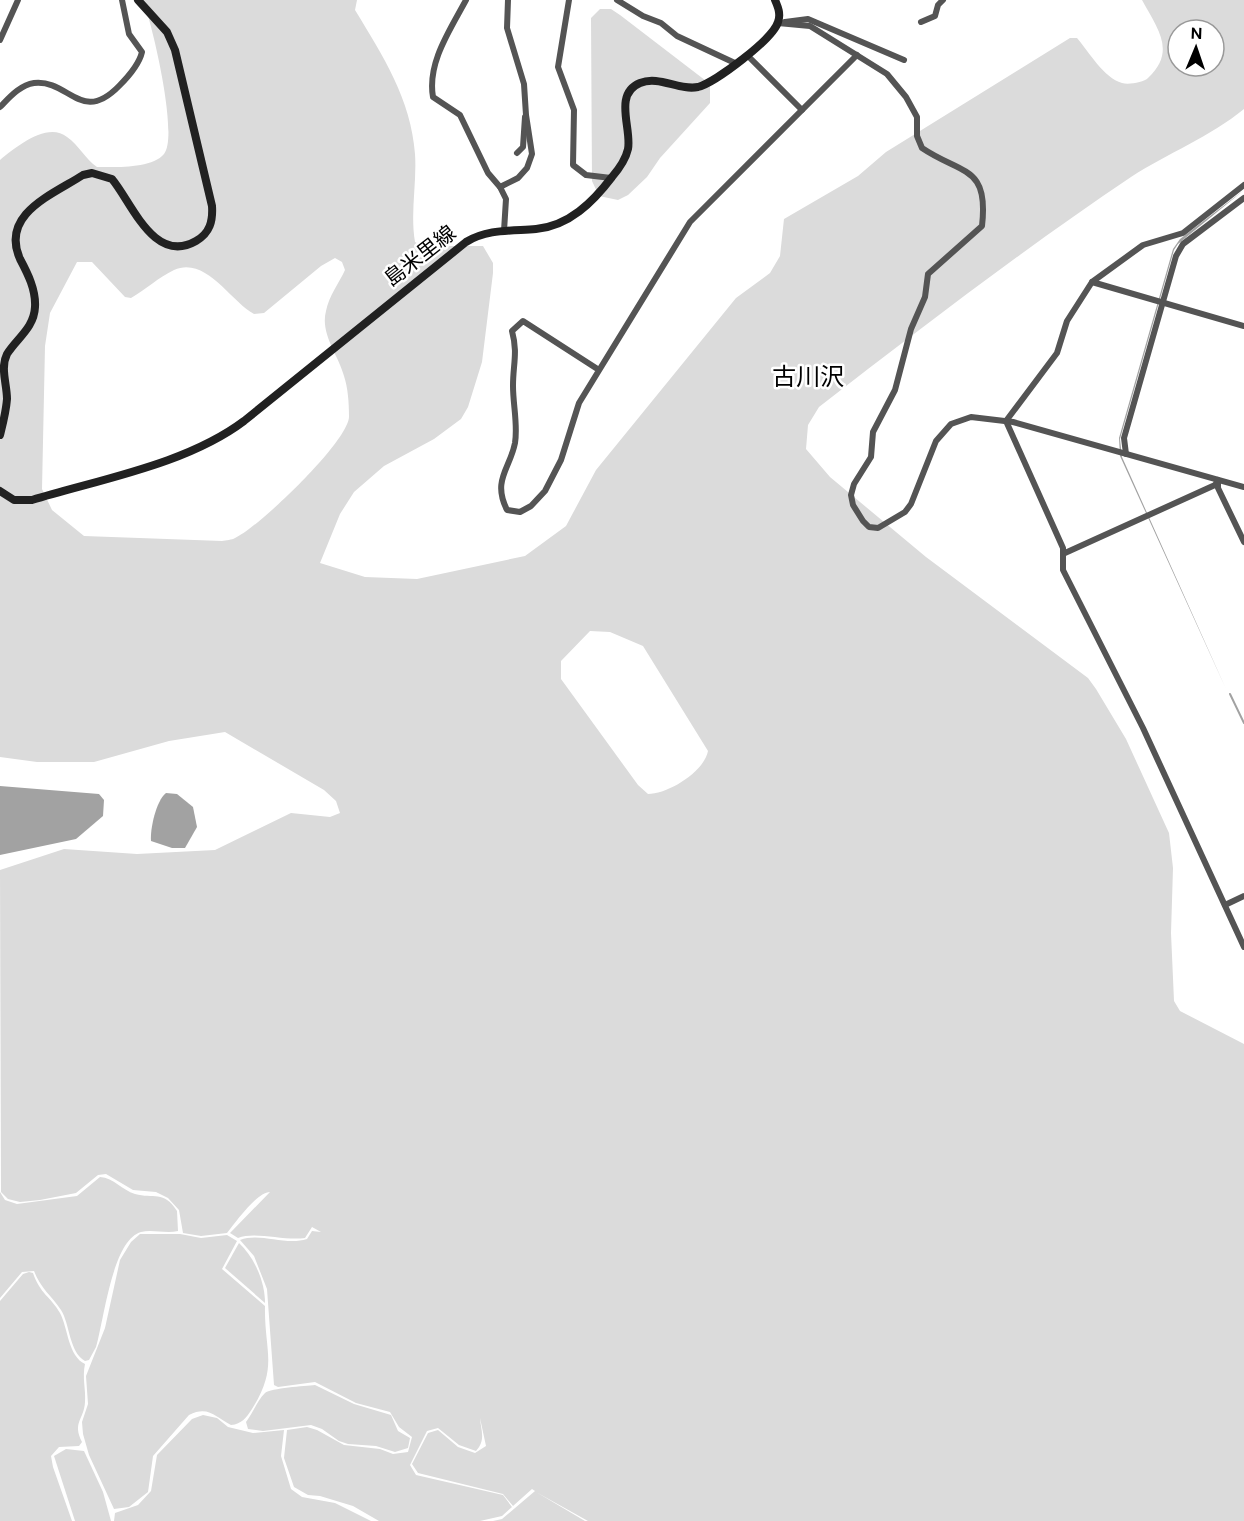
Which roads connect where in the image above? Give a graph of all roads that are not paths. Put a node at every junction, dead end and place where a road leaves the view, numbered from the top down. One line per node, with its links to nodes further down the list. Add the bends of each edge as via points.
1 (18, 0): 12 (street)
2 (122, 0): 17 (street, via 129,34 142,52 129,76 112,93 99,101 78,101 48,84 32,83 14,92)
3 (138, 0): 31 (street, via 167,32 175,50 212,206 211,227 190,245 160,241 138,220 112,179 92,173 83,175 18,220 14,243 33,289 35,311 4,363 6,411)
4 (466, 0): 23 (street, via 436,61 430,80 433,98 460,115 488,173)
5 (508, 0): 19 (street, via 507,28 524,84)
6 (569, 0): 21 (street, via 558,67 574,110 573,165 586,175)
7 (617, 0): 16 (street, via 677,36)
8 (775, 0): 11 (street)
9 (943, 0): 10 (street, via 935,16)
10 (921, 22)
11 (778, 23): 13 (street, via 810,26); 14 (street, 島米里線); 15 (street, via 808,19)
12 (0, 40)
13 (857, 54): 18 (street); 30 (street, via 887,74 906,97 917,117 917,136 922,148 974,176 984,201 982,226 928,274 925,297 911,329 895,390 873,432 870,457 854,484 852,506 869,527 878,528 893,521 911,504 930,450 951,424 971,417)
14 (747, 55): 16 (street, 島米里線); 18 (street)
15 (904, 60)
16 (737, 64): 21 (street, 島米里線, via 697,87 655,81 640,83 629,92 625,105 627,152)
17 (0, 107)
18 (802, 110): 29 (street, via 690,222 579,403 561,460 545,491 520,512 507,510 503,503 503,471 515,444 516,430 513,386 517,351 512,331 523,321)
19 (526, 112): 20 (street, via 523,147); 23 (street, via 532,154 518,178)
20 (517, 153)
21 (611, 178): 25 (street, 島米里線, via 585,208 561,224)
22 (1244, 185): 26 (street, via 1183,233 1143,245)
23 (500, 187): 25 (street, via 506,199)
24 (1244, 198): 27 (street, via 1184,244 1176,256)
25 (504, 231): 35 (street, 島米里線, via 477,235 465,242 244,421 215,440 154,464 32,500 14,500)
26 (1092, 282): 27 (street); 30 (street, via 1067,321 1057,352)
27 (1162, 303): 28 (street); 32 (street, via 1125,438)
28 (1244, 326)
29 (599, 370)
30 (1006, 421): 32 (street); 37 (street)
31 (0, 435)
32 (1126, 454): 33 (street)
33 (1218, 480): 34 (street); 36 (street, via 1218,488); 37 (street, via 1215,485)
34 (1244, 487)
35 (0, 491)
36 (1244, 542)
37 (1065, 553): 39 (street, via 1063,570 1143,728)
38 (1244, 896): 39 (street)
39 (1225, 905): 40 (street)
40 (1244, 947)

